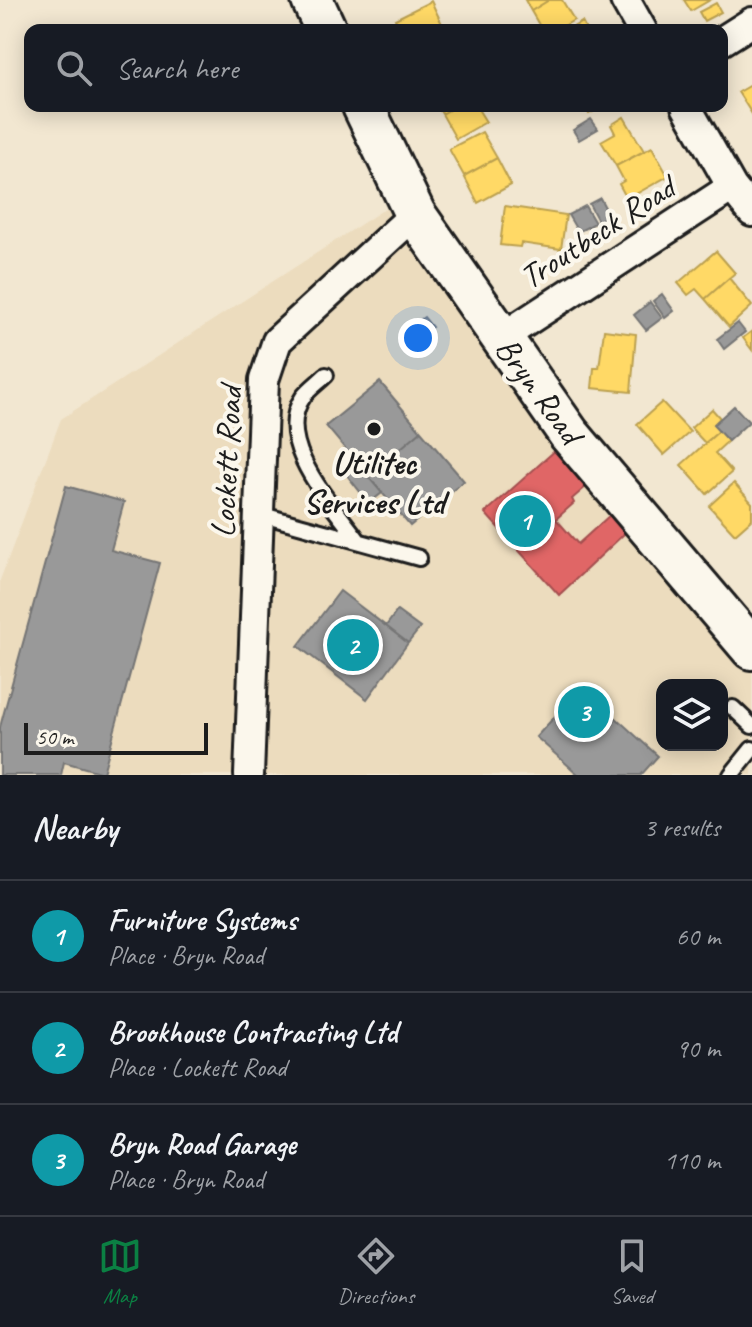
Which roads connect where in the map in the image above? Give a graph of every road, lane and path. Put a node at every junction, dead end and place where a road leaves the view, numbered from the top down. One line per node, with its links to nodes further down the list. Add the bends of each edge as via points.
1 (312, 0): 4 (main road)
2 (625, 0): 5 (street)
3 (752, 22): 6 (street)
4 (323, 24)
5 (639, 24)
6 (728, 37)
7 (366, 112): 11 (main road, Bryn Road)
8 (689, 112): 9 (street)
9 (732, 187): 10 (street); 12 (street, Troutbeck Road)
10 (752, 212)
11 (415, 214): 12 (main road, Bryn Road); 14 (street, Lockett Road, via 277,341 264,380)
12 (501, 338): 17 (main road, Bryn Road, via 569,434)
13 (326, 375): 15 (lane, via 303,397 295,434 306,467)
14 (259, 514): 15 (lane); 21 (street, Lockett Road)
15 (358, 540): 16 (lane)
16 (419, 558)
17 (752, 649)
18 (733, 708): 19 (lane)
19 (752, 726)
20 (752, 749): 22 (lane)
21 (249, 775)
22 (731, 775)

